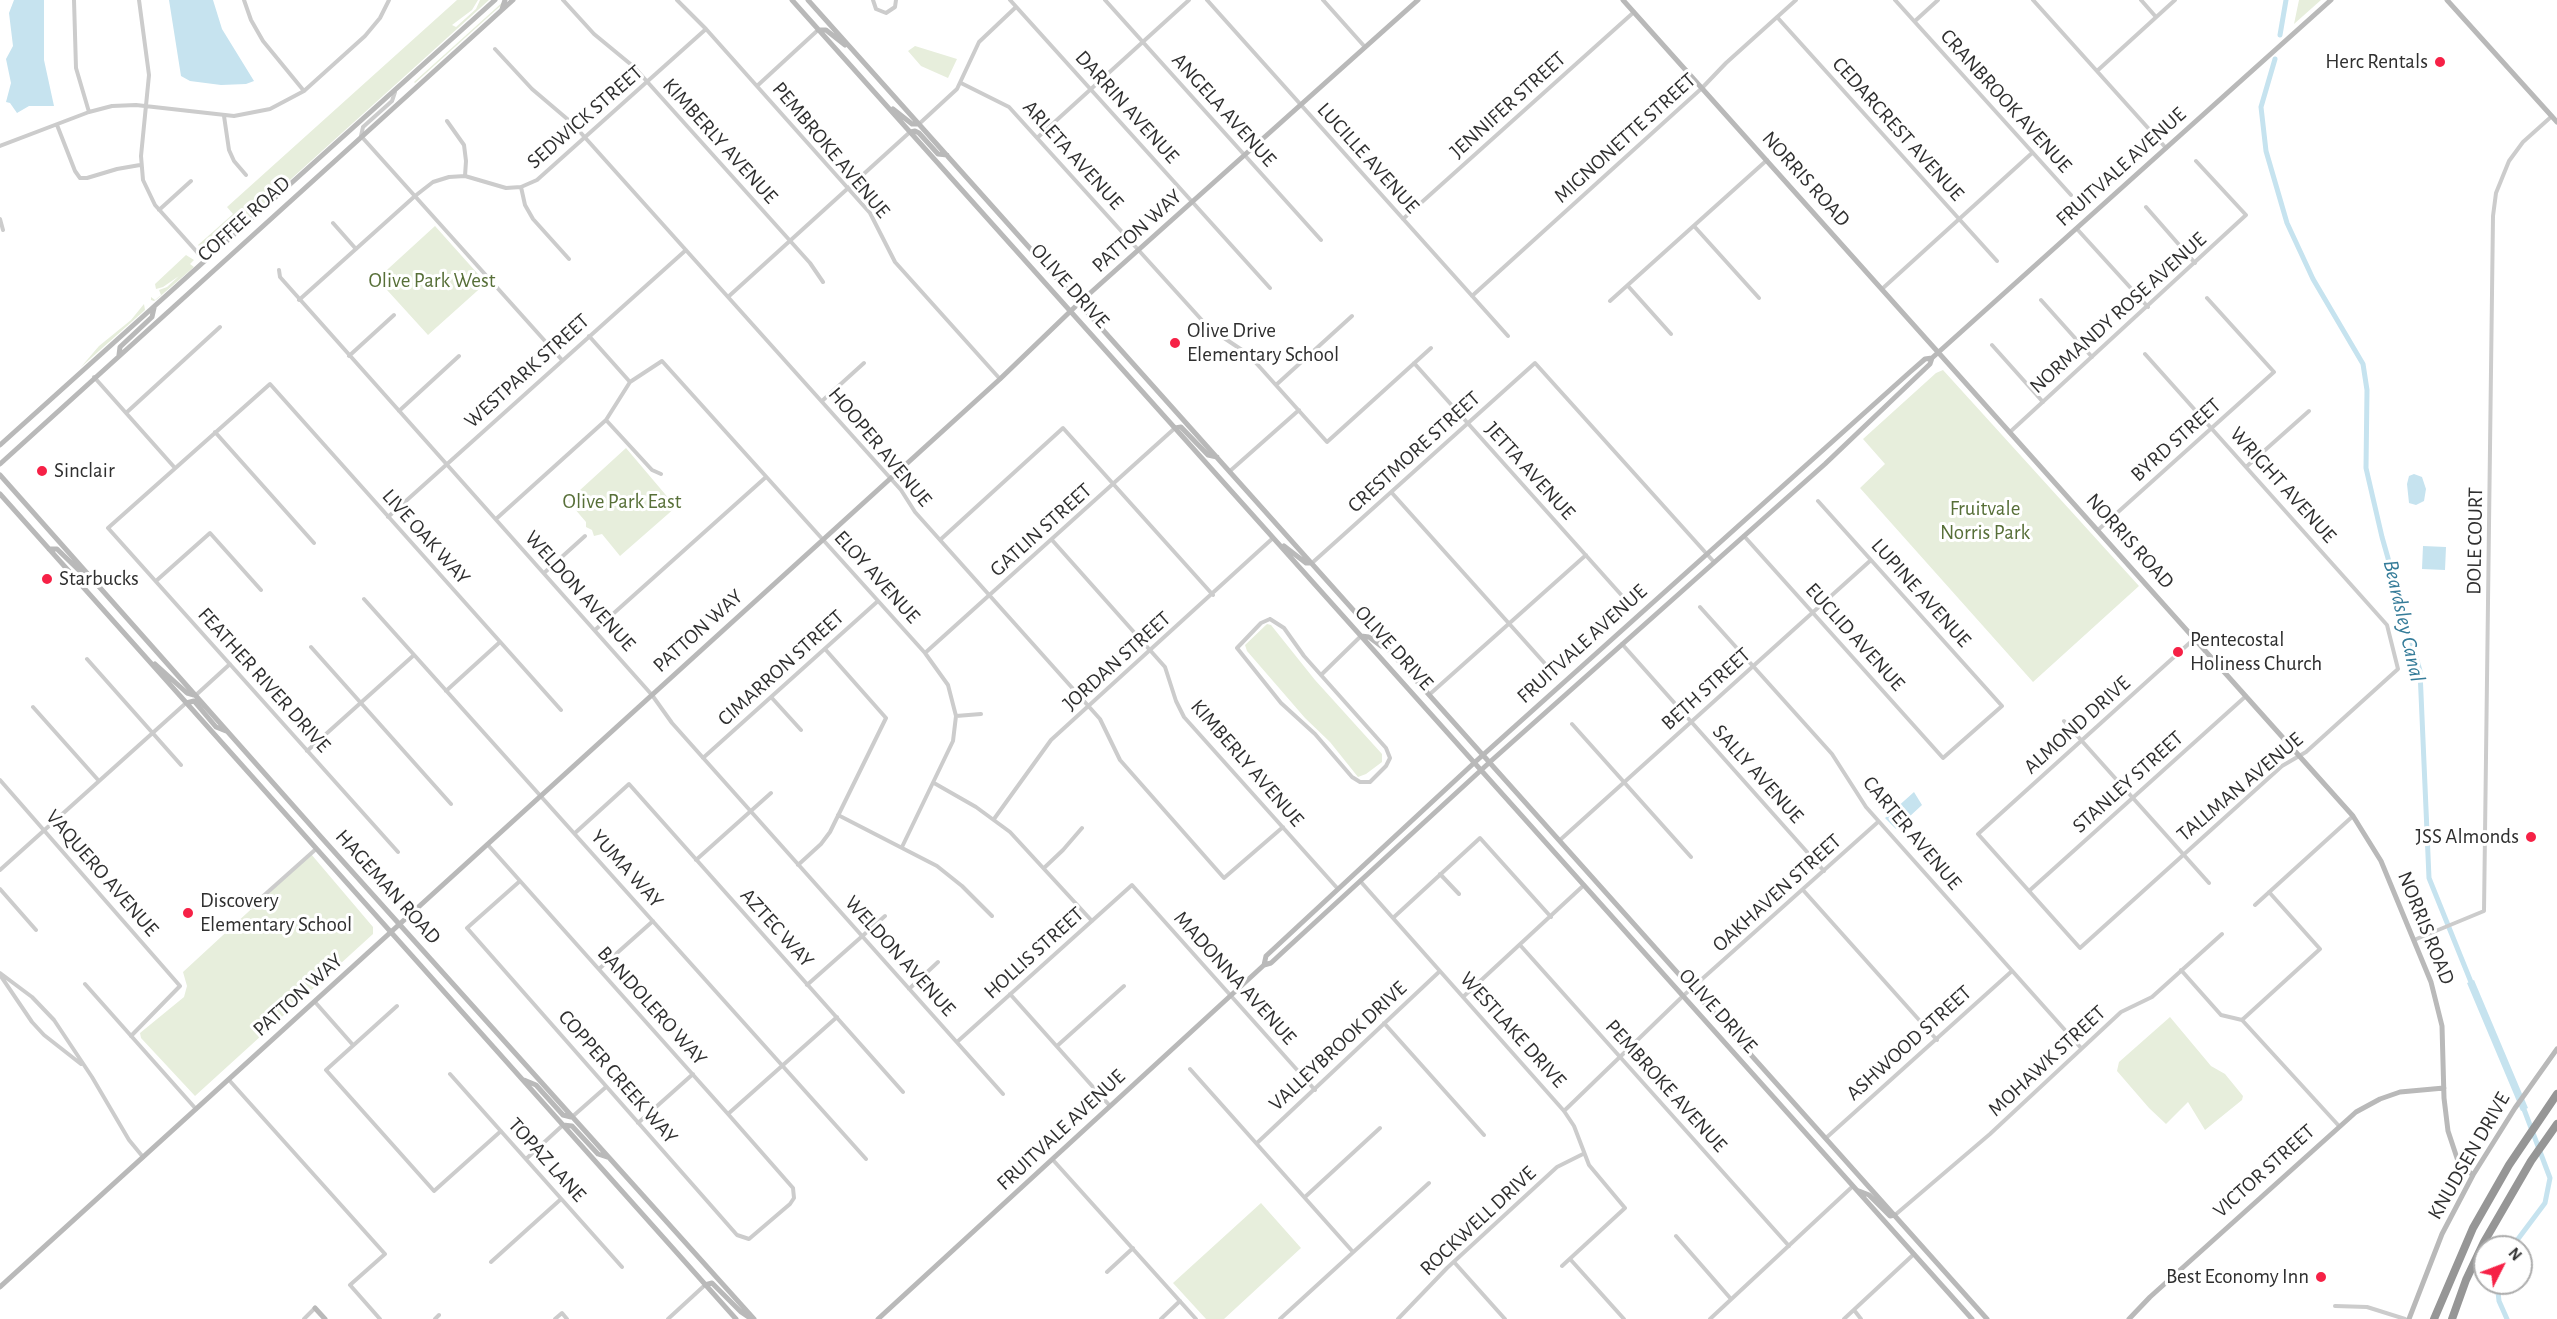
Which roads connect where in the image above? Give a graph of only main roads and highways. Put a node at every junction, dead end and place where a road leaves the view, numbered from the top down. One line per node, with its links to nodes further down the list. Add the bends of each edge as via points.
1 (495, 0): 19 (main road, COFFEE ROAD)
2 (505, 0): 10 (main road)
3 (513, 0): 10 (main road, COFFEE ROAD)
4 (792, 0): 11 (main road, OLIVE DRIVE)
5 (808, 0): 12 (main road, OLIVE DRIVE)
6 (1418, 0): 18 (main road, PATTON WAY)
7 (1623, 0): 21 (main road, NORRIS ROAD)
8 (2331, 0): 21 (main road, FRUITVALE AVENUE)
9 (2447, 0): 14 (main road)
10 (502, 9): 22 (main road, COFFEE ROAD)
11 (818, 30): 12 (main road, via 826,30); 13 (main road, OLIVE DRIVE)
12 (858, 55): 15 (main road, OLIVE DRIVE)
13 (880, 99): 15 (main road, via 912,124); 16 (main road, OLIVE DRIVE)
14 (2557, 122)
15 (919, 124): 17 (main road, OLIVE DRIVE)
16 (910, 132): 17 (main road, via 915,130 938,154); 20 (main road, OLIVE DRIVE)
17 (947, 155): 18 (main road, OLIVE DRIVE)
18 (1079, 303): 20 (main road, PATTON WAY); 28 (main road, OLIVE DRIVE)
19 (154, 308): 22 (main road, via 149,320 120,347); 26 (main road, COFFEE ROAD)
20 (1071, 311): 24 (main road, OLIVE DRIVE); 48 (main road, PATTON WAY)
21 (1939, 353): 23 (main road, FRUITVALE AVENUE); 53 (main road, NORRIS ROAD, via 2353,816 2380,861 2430,979 2444,1042)
22 (119, 355): 29 (main road, COFFEE ROAD)
23 (1932, 358): 25 (main road, FRUITVALE AVENUE, via 1925,359); 27 (main road, FRUITVALE AVENUE)
24 (1175, 428): 28 (main road, via 1181,427 1208,455); 32 (main road, OLIVE DRIVE)
25 (1837, 437): 27 (main road); 42 (main road, FRUITVALE AVENUE)
26 (0, 445)
27 (1844, 445): 43 (main road, FRUITVALE AVENUE)
28 (1217, 457): 34 (main road, OLIVE DRIVE)
29 (0, 464)
30 (0, 475): 35 (main road, HAGEMAN ROAD)
31 (0, 494): 33 (main road, HAGEMAN ROAD)
32 (1273, 538): 34 (main road, via 1306,563); 36 (main road, OLIVE DRIVE)
33 (49, 549): 35 (main road, via 57,549); 37 (main road, HAGEMAN ROAD)
34 (1312, 563): 38 (main road, OLIVE DRIVE)
35 (94, 583): 39 (main road, HAGEMAN ROAD)
36 (1361, 636): 38 (main road, via 1369,637); 44 (main road, OLIVE DRIVE)
37 (147, 657): 39 (main road, via 187,693); 40 (main road, HAGEMAN ROAD)
38 (1396, 659): 42 (main road, OLIVE DRIVE)
39 (196, 695): 41 (main road, HAGEMAN ROAD)
40 (186, 703): 41 (main road, via 194,701 216,727); 49 (main road, HAGEMAN ROAD)
41 (228, 732): 48 (main road, HAGEMAN ROAD)
42 (1484, 754): 43 (main road, OLIVE DRIVE); 44 (main road, FRUITVALE AVENUE)
43 (1491, 762): 45 (main road, FRUITVALE AVENUE); 61 (main road, OLIVE DRIVE)
44 (1474, 763): 45 (main road, OLIVE DRIVE); 46 (main road, FRUITVALE AVENUE)
45 (1481, 771): 47 (main road, FRUITVALE AVENUE); 60 (main road, OLIVE DRIVE)
46 (1338, 889): 47 (main road); 50 (main road, FRUITVALE AVENUE, via 1266,956)
47 (1324, 915): 50 (main road, FRUITVALE AVENUE)
48 (400, 924): 49 (main road, PATTON WAY); 55 (main road, HAGEMAN ROAD)
49 (391, 933): 52 (main road, HAGEMAN ROAD); 63 (main road, PATTON WAY)
50 (1264, 965): 68 (main road, FRUITVALE AVENUE)
51 (2557, 1049): 59 (main road, KNUDSEN DRIVE)
52 (522, 1079): 55 (main road, via 536,1085 563,1115); 57 (main road, HAGEMAN ROAD)
53 (2444, 1088): 59 (main road, NORRIS ROAD, via 2452,1147 2459,1164); 71 (main road, VICTOR STREET, via 2391,1095 2339,1126)
54 (2557, 1094): 73 (highway, via 2473,1228)
55 (572, 1117): 58 (main road, HAGEMAN ROAD)
56 (2557, 1124): 74 (highway, via 2484,1242)
57 (563, 1125): 58 (main road, via 572,1126 598,1154); 62 (main road, HAGEMAN ROAD)
58 (609, 1158): 67 (main road, HAGEMAN ROAD)
59 (2473, 1175): 72 (main road, KNUDSEN DRIVE, via 2442,1234)
60 (1855, 1189): 61 (main road, via 1869,1195 1890,1216); 69 (main road, OLIVE DRIVE)
61 (1895, 1215): 70 (main road, OLIVE DRIVE)
62 (705, 1285): 66 (main road, HAGEMAN ROAD); 67 (main road, via 712,1283)
63 (0, 1287)
64 (315, 1308): 65 (main road)
65 (325, 1319)
66 (736, 1319)
67 (753, 1319)
68 (878, 1319)
69 (1972, 1319)
70 (1987, 1319)
71 (2129, 1319)
72 (2407, 1319)
73 (2434, 1319)
74 (2452, 1319)

